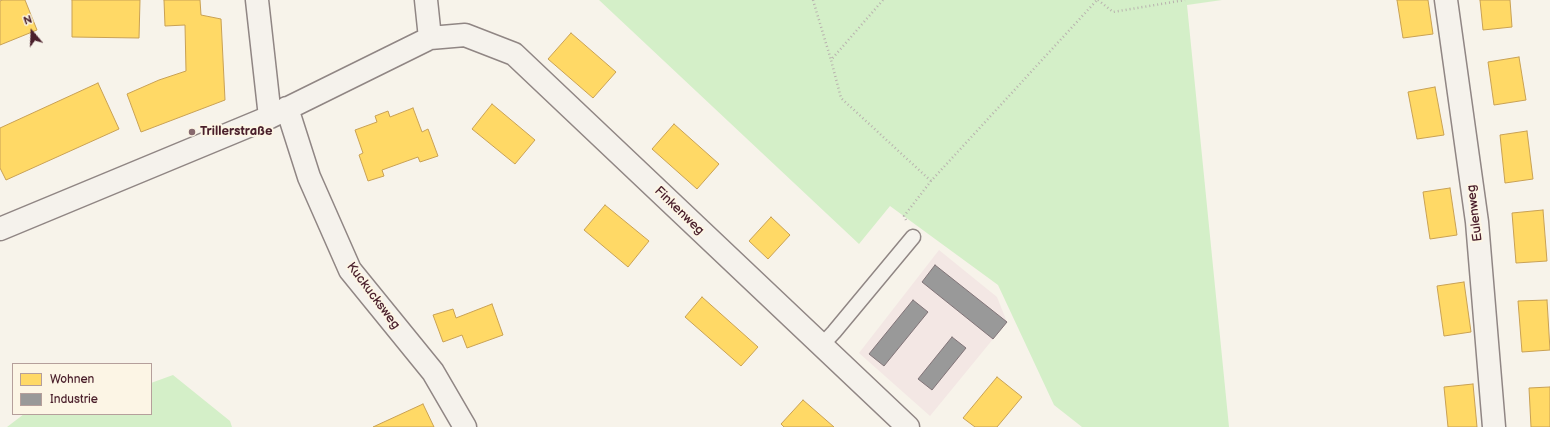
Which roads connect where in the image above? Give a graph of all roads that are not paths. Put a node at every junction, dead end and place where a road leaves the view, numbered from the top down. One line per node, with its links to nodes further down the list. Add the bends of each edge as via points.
1 (257, 0): 5 (street, Kuckucksweg)
2 (426, 0): 4 (street)
3 (1446, 0): 11 (street, Eulenweg, via 1477,222)
4 (430, 38): 5 (street); 8 (street, Finkenweg, via 465,35 514,54)
5 (278, 112): 6 (street); 9 (street, Kuckucksweg, via 350,270 433,372)
6 (0, 229)
7 (912, 237): 8 (lane)
8 (821, 346): 10 (street, Finkenweg)
9 (465, 427)
10 (908, 427)
11 (1494, 427)

